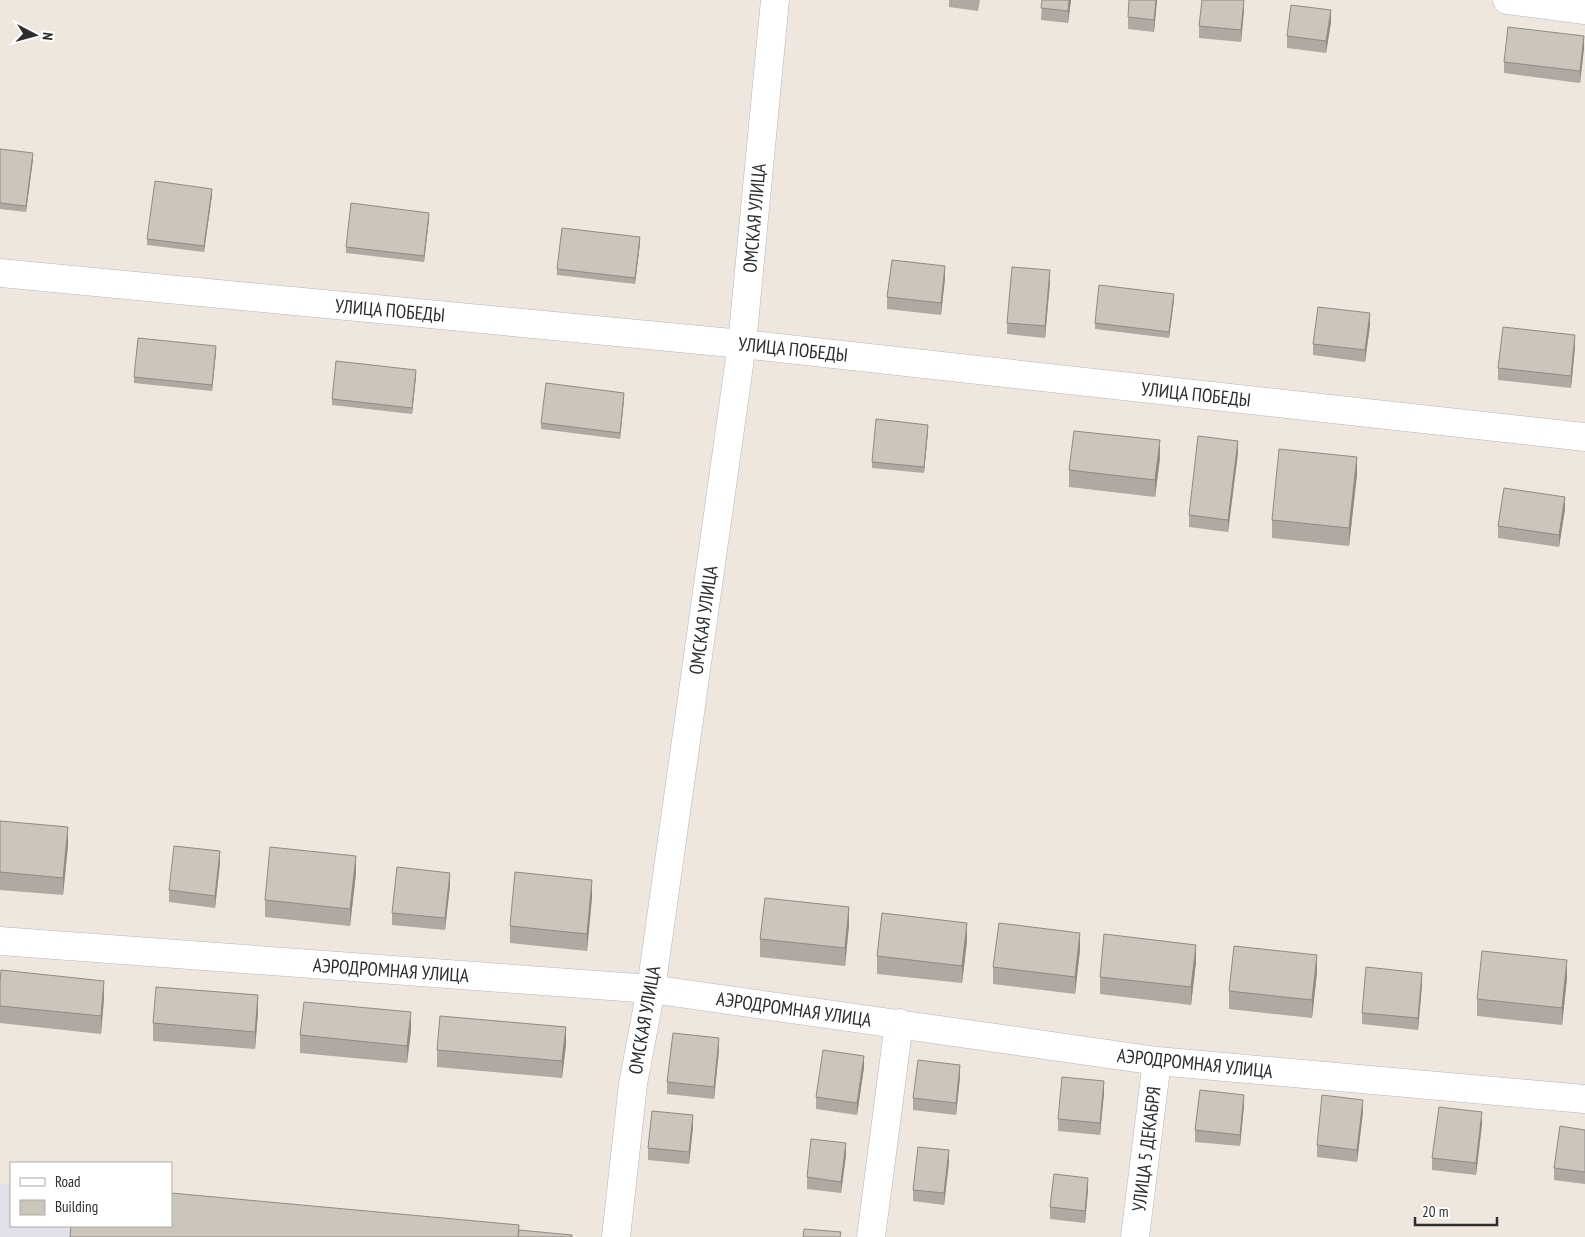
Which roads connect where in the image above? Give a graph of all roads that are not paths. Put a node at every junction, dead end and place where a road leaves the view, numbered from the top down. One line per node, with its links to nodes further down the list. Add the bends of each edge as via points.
1 (775, 0): 5 (street, ОМСКАЯ УЛИЦА)
2 (1507, 0): 3 (street)
3 (1585, 10)
4 (0, 273): 5 (street, УЛИЦА ПОБЕДЫ)
5 (742, 344): 6 (street, УЛИЦА ПОБЕДЫ); 8 (street, ОМСКАЯ УЛИЦА)
6 (1585, 438)
7 (0, 941): 8 (street, АЭРОДРОМНАЯ УЛИЦА)
8 (651, 989): 9 (street, АЭРОДРОМНАЯ УЛИЦА); 12 (street, ОМСКАЯ УЛИЦА, via 633,1084)
9 (899, 1023): 10 (street, АЭРОДРОМНАЯ УЛИЦА); 13 (street)
10 (1157, 1061): 11 (street, АЭРОДРОМНАЯ УЛИЦА); 14 (street, УЛИЦА 5 ДЕКАБРЯ)
11 (1585, 1099)
12 (616, 1237)
13 (871, 1237)
14 (1135, 1237)

